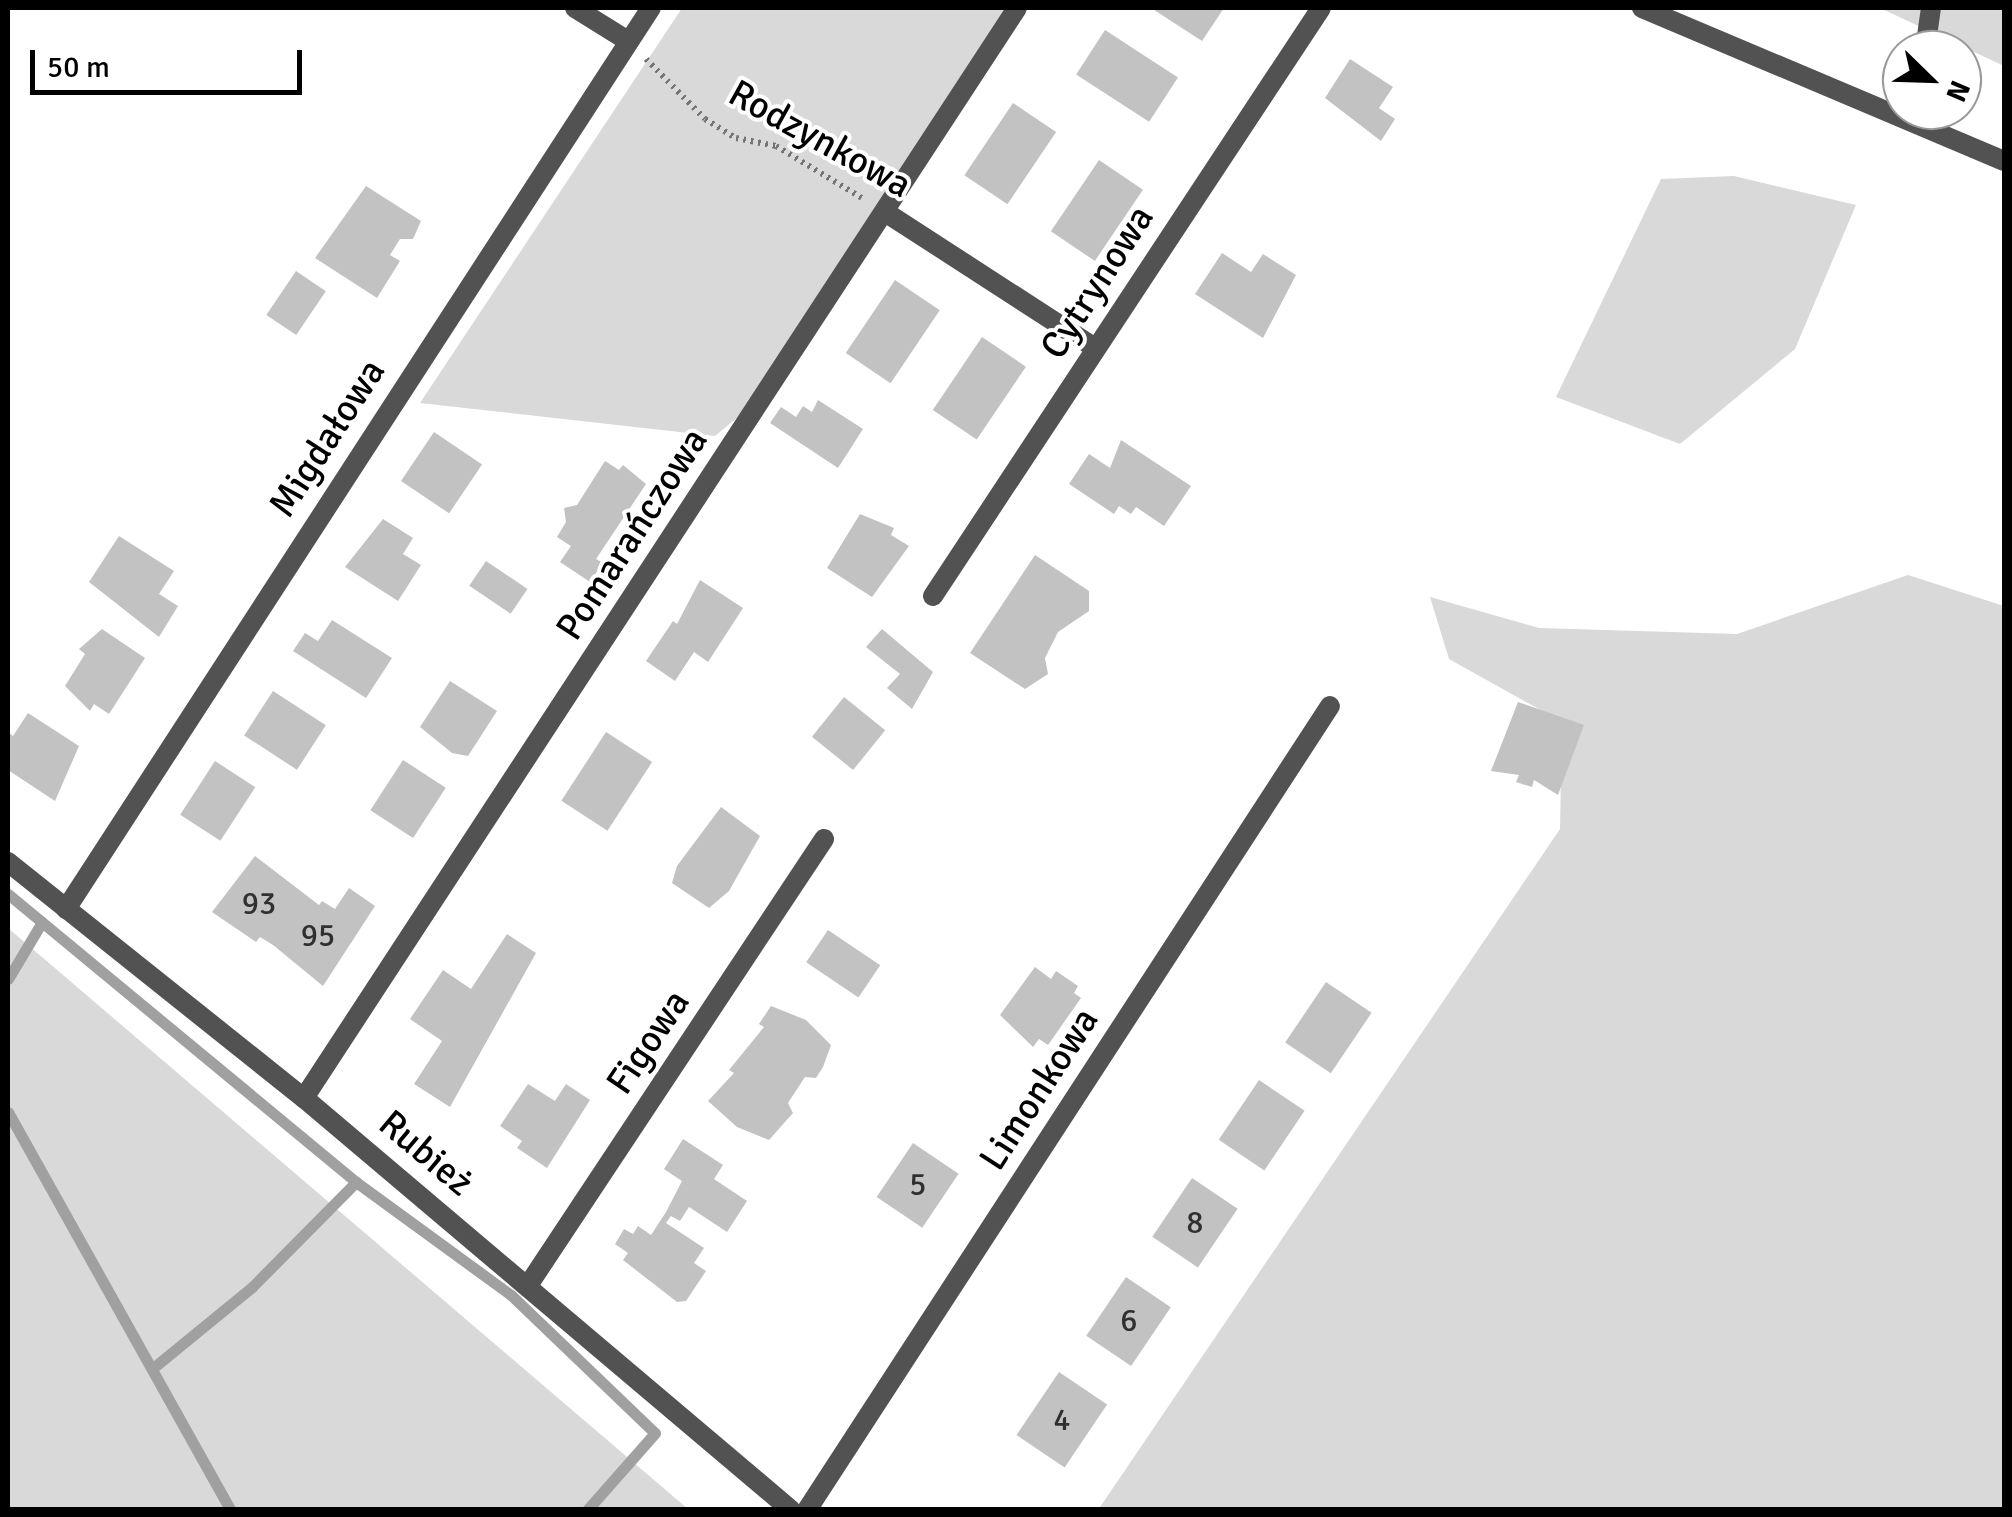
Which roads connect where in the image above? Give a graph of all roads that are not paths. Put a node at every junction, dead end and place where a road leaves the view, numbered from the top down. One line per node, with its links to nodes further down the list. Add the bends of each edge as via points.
1 (575, 8): 6 (street)
2 (651, 8): 6 (street, Migdałowa)
3 (1017, 8): 10 (street, Pomarańczowa)
4 (1321, 8): 11 (street, Cytrynowa)
5 (1642, 8): 7 (street)
6 (628, 42): 16 (street, Migdałowa)
7 (1882, 103)
8 (1942, 130): 9 (street)
9 (2004, 161)
10 (884, 212): 11 (street, Rodzynkowa); 17 (street, Pomarańczowa)
11 (1095, 348): 12 (street, Cytrynowa)
12 (933, 596)
13 (1330, 706): 20 (street, Limonkowa)
14 (824, 839): 18 (street, Figowa)
15 (8, 862): 16 (street, Rubież)
16 (66, 910): 17 (street, Rubież)
17 (304, 1098): 18 (street, Rubież)
18 (529, 1284): 19 (street, Rubież)
19 (791, 1510)
20 (807, 1510)

